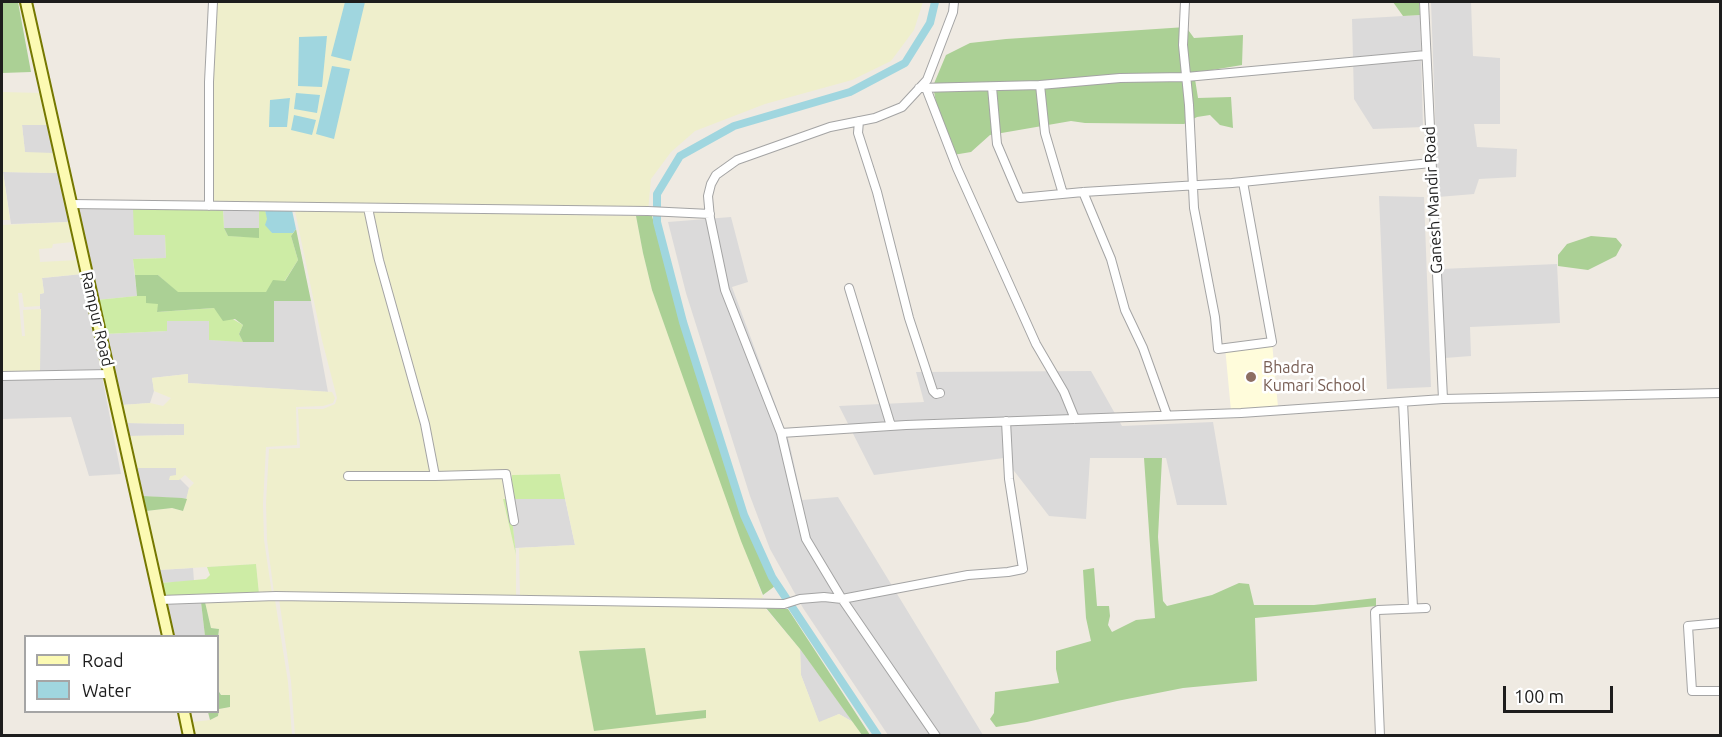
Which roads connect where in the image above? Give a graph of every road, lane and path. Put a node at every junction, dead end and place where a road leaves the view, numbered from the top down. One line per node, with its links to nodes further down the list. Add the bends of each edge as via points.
1 (26, 2): 17 (main road, Rampur Road)
2 (213, 2): 18 (street)
3 (954, 2): 10 (street)
4 (1185, 2): 7 (street)
5 (1424, 2): 6 (street, Ganesh Mandir Road)
6 (1426, 55): 7 (street); 12 (street, Ganesh Mandir Road)
7 (1186, 77): 8 (street); 14 (street)
8 (1040, 85): 9 (street); 16 (street, via 1045,132)
9 (992, 87): 10 (street); 16 (street, via 997,144 1020,198)
10 (922, 88): 11 (street, via 902,106); 30 (street, via 1036,344)
11 (859, 121): 20 (street, via 830,127 737,160 716,175 711,184); 24 (street, via 858,133 909,318 933,391)
12 (1431, 163): 13 (street); 26 (street, Ganesh Mandir Road)
13 (1243, 182): 14 (street); 14 (street, via 1272,342 1218,349)
14 (1193, 187): 15 (street)
15 (1083, 192): 16 (street); 29 (street)
16 (1063, 194)
17 (70, 204): 18 (street); 22 (main road, Rampur Road)
18 (209, 206): 19 (street)
19 (368, 208): 20 (street); 35 (street)
20 (710, 214): 33 (street, via 725,290)
21 (849, 288): 32 (street)
22 (110, 374): 23 (street); 38 (main road, Rampur Road)
23 (2, 376)
24 (940, 393)
25 (1720, 393): 26 (street); 27 (street)
26 (1443, 399): 28 (street)
27 (1720, 401)
28 (1403, 402): 29 (street); 39 (street)
29 (1167, 415): 30 (street)
30 (1075, 419): 31 (street)
31 (1006, 421): 32 (street); 37 (street, via 1009,479 1023,569 968,575)
32 (891, 426): 33 (street)
33 (781, 433): 37 (street, via 806,539)
34 (348, 476): 35 (street)
35 (435, 476): 36 (street, via 506,474)
36 (514, 522)
37 (842, 599): 38 (street, via 800,599 784,604 276,596); 46 (street)
38 (160, 600): 42 (main road, Rampur Road)
39 (1413, 608): 40 (street); 47 (street, via 1375,612)
40 (1426, 608)
41 (1720, 623): 43 (street, via 1688,626 1692,692)
42 (168, 635)
43 (1720, 691)
44 (184, 713): 45 (main road)
45 (189, 735)
46 (936, 735)
47 (1380, 735)

